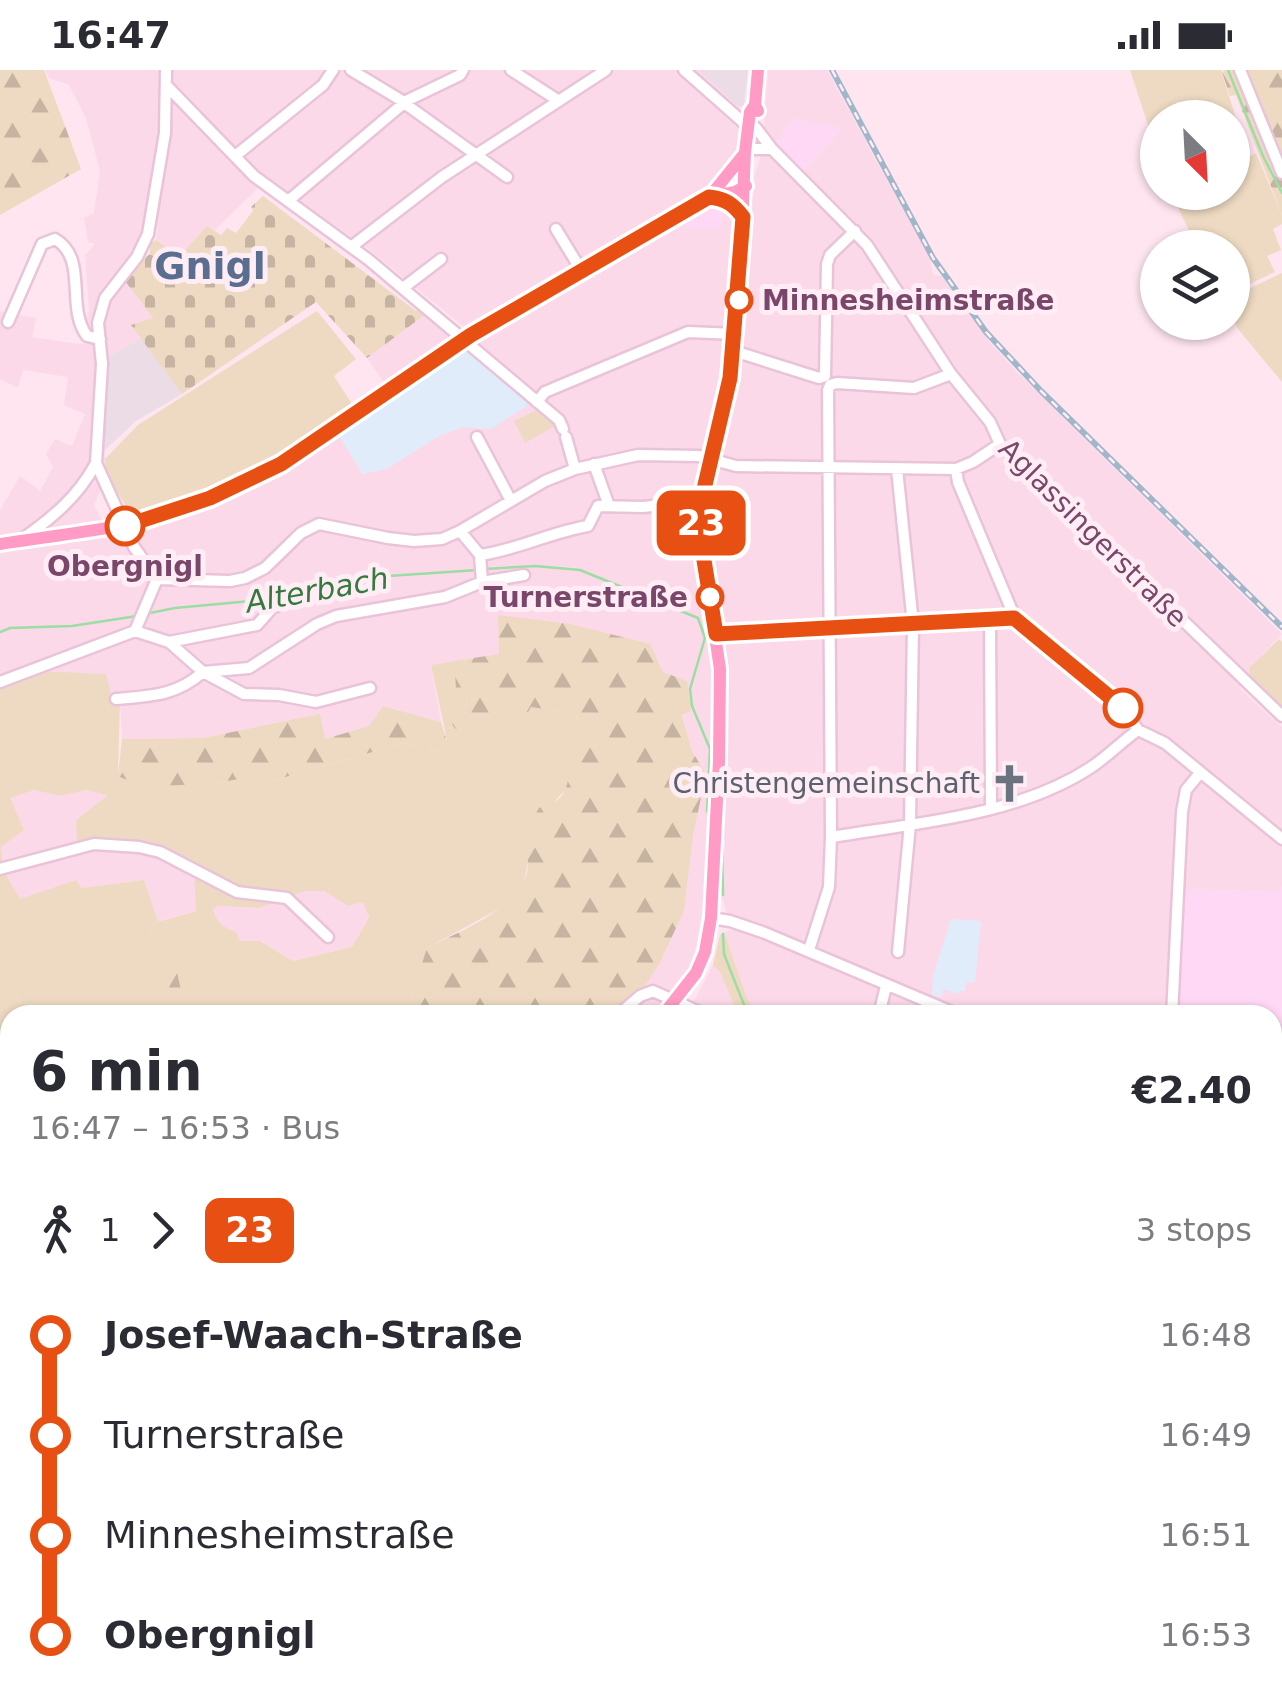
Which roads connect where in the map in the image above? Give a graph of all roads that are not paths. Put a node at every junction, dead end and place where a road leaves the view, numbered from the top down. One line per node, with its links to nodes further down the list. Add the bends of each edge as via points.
1 (166, 70): 10 (street)
2 (333, 70): 16 (street)
3 (351, 70): 4 (street, via 404,102)
4 (464, 70)
5 (511, 70): 11 (street)
6 (606, 70): 11 (street)
7 (684, 70): 12 (street, Aglassingerstraße)
8 (758, 70): 12 (main road)
9 (1240, 70): 17 (street)
10 (166, 85): 16 (street); 32 (street, via 166,133 148,234 103,303)
11 (559, 100): 15 (street)
12 (753, 125): 13 (street, Aglassingerstraße); 14 (main road)
13 (772, 149): 14 (street); 25 (street, Aglassingerstraße)
14 (749, 151): 19 (main road); 20 (main road)
15 (477, 153): 18 (street); 22 (street, via 404,103); 26 (street)
16 (234, 156): 22 (street)
17 (1282, 173)
18 (507, 177)
19 (728, 178): 20 (main road); 21 (main road)
20 (746, 186): 21 (main road); 23 (main road)
21 (709, 197): 23 (main road, via 732,203); 28 (main road)
22 (288, 201): 26 (street)
23 (743, 217): 31 (main road)
24 (556, 229): 28 (street)
25 (855, 231): 34 (street, via 827,264 825,376); 35 (street, Aglassingerstraße)
26 (351, 246): 29 (street)
27 (441, 259): 29 (street)
28 (581, 270): 33 (main road)
29 (403, 288): 33 (street)
30 (8, 322): 32 (street, via 42,244 55,239 74,264 81,328)
31 (736, 334): 34 (main road); 36 (street, via 688,332 545,392)
32 (100, 339): 40 (street)
33 (464, 340): 36 (street); 49 (main road, via 266,472)
34 (734, 351): 39 (main road)
35 (951, 374): 38 (street, Aglassingerstraße); 42 (street, via 914,388 830,384)
36 (537, 402): 44 (street, via 559,420)
37 (477, 436): 46 (street)
38 (1000, 444): 43 (street); 68 (street, Aglassingerstraße)
39 (709, 458): 41 (street, via 638,454); 42 (street, via 736,466); 47 (main road)
40 (96, 463): 49 (street); 51 (street, via 60,511)
41 (594, 464): 44 (street); 48 (street)
42 (829, 467): 45 (street); 60 (street)
43 (956, 468): 45 (street); 57 (street)
44 (575, 469): 46 (street)
45 (898, 469): 59 (street)
46 (510, 499): 50 (street)
47 (701, 502): 48 (street); 62 (main road)
48 (609, 506): 53 (street, via 598,506 588,526 502,552)
49 (125, 526): 51 (main road); 55 (street)
50 (460, 532): 53 (street); 55 (street, via 414,541 319,524 245,578)
51 (18, 541): 52 (main road)
52 (1, 548)
53 (481, 569): 54 (street); 64 (street, via 445,596 336,616 249,668)
54 (524, 575)
55 (157, 579): 61 (street)
56 (284, 603): 63 (street, via 257,625)
57 (1014, 618): 58 (street); 69 (street, via 1123,708)
58 (990, 619): 59 (street); 71 (street)
59 (913, 624): 60 (street); 72 (street)
60 (830, 629): 62 (street); 73 (street)
61 (135, 631): 63 (street); 65 (street)
62 (716, 634): 76 (main road)
63 (169, 642): 64 (street)
64 (203, 672): 66 (street, via 244,694 306,702); 67 (street, via 165,695)
65 (0, 682)
66 (370, 688)
67 (116, 699)
68 (1282, 716)
69 (1138, 730): 70 (street, via 1165,742); 71 (street, via 1088,769)
70 (1200, 773): 74 (street); 87 (street, via 1186,790 1182,812)
71 (991, 807): 72 (street)
72 (910, 824): 73 (street); 79 (street)
73 (831, 836): 78 (street, via 829,887)
74 (1282, 839)
75 (0, 869): 77 (street, via 94,844 139,847 237,892 287,898)
76 (710, 918): 78 (street); 81 (main road, via 700,962)
77 (328, 937)
78 (809, 950): 80 (street)
79 (898, 952)
80 (886, 986): 85 (street); 86 (street)
81 (677, 1000): 82 (street, via 653,991); 83 (main road); 84 (street)
82 (630, 1005)
83 (672, 1005)
84 (687, 1005)
85 (881, 1005)
86 (933, 1005)
87 (1172, 1005)

